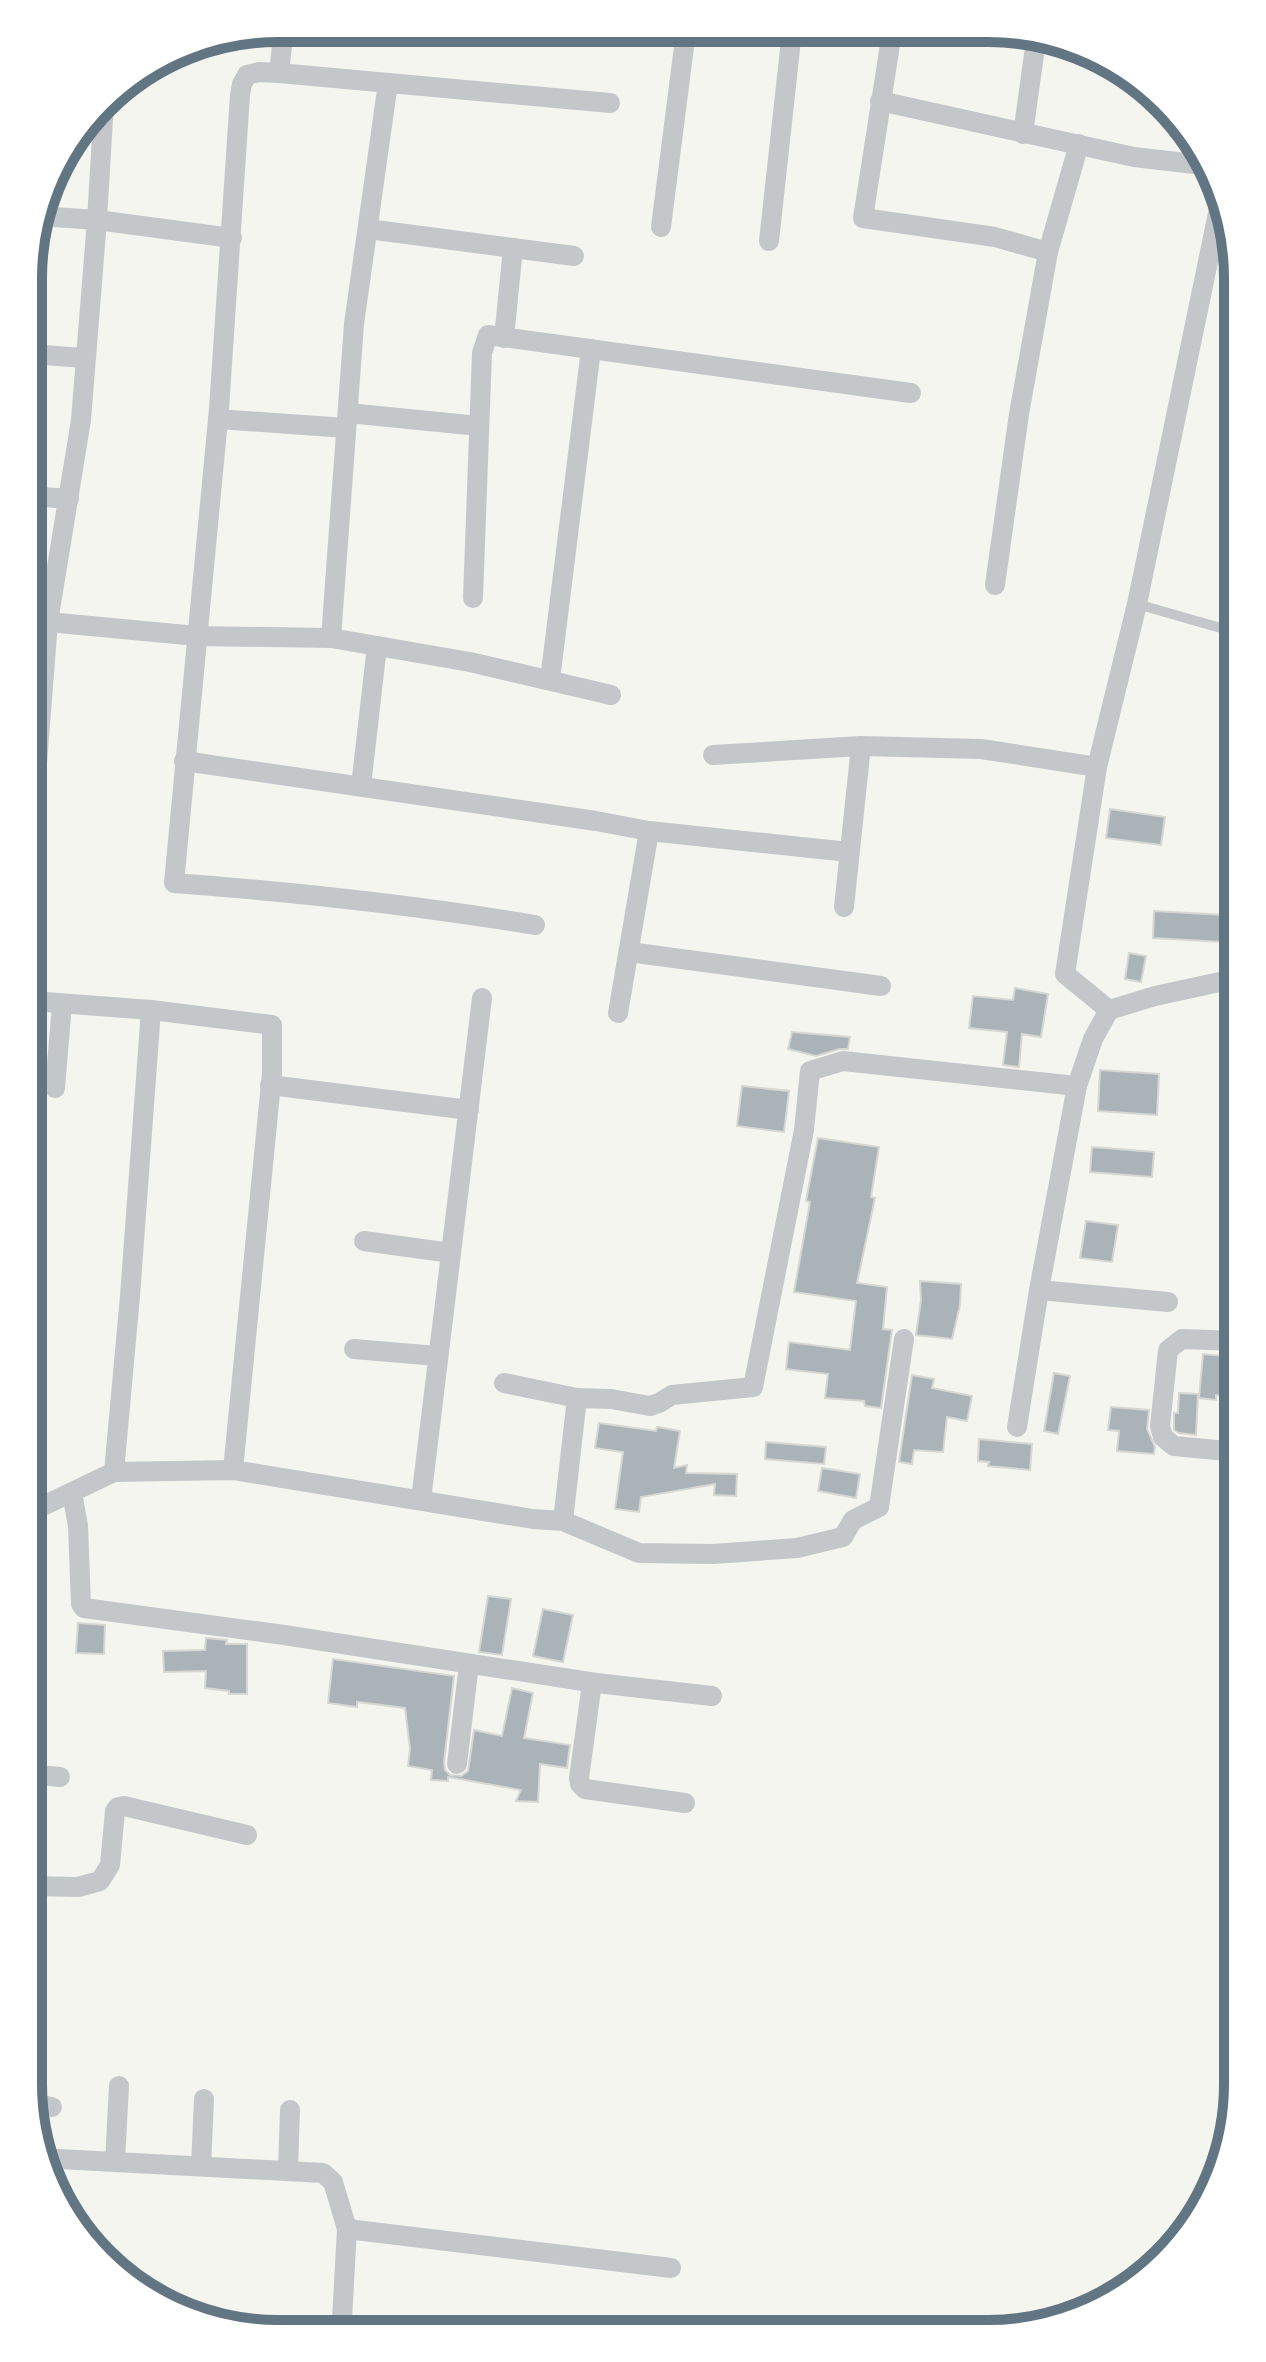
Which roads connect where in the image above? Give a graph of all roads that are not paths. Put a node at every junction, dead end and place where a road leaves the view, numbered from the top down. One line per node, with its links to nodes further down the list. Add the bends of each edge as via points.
1 (282, 42): 6 (street)
2 (685, 42): 17 (street)
3 (791, 42): 20 (street)
4 (890, 42): 8 (street)
5 (1035, 47): 11 (street)
6 (279, 73): 7 (street); 19 (street, via 254,72 242,84)
7 (388, 83): 9 (street); 18 (street)
8 (880, 101): 11 (street); 22 (street, via 863,218 995,237)
9 (610, 103)
10 (103, 120): 15 (street)
11 (1023, 134): 12 (street)
12 (1079, 144): 13 (street); 22 (street)
13 (1194, 164)
14 (50, 217): 15 (street)
15 (97, 220): 19 (street); 27 (street)
16 (1216, 222): 36 (street)
17 (661, 227)
18 (368, 229): 21 (street); 30 (street)
19 (232, 238): 29 (street)
20 (769, 241)
21 (513, 248): 23 (street); 24 (street)
22 (1048, 252): 34 (street)
23 (574, 256)
24 (504, 338): 25 (street); 31 (street, via 488,335 482,353)
25 (591, 349): 28 (street); 43 (street)
26 (42, 355): 27 (street)
27 (84, 358): 33 (street)
28 (911, 393)
29 (218, 419): 30 (street); 40 (street)
30 (347, 420): 31 (street); 41 (street)
31 (479, 426): 35 (street)
32 (42, 497): 33 (street)
33 (69, 499): 37 (street)
34 (995, 585)
35 (473, 598)
36 (1137, 604): 39 (lane); 48 (street)
37 (42, 612)
38 (42, 625): 40 (street)
39 (1224, 629)
40 (197, 636): 41 (street); 47 (street)
41 (331, 638): 42 (street)
42 (377, 646): 43 (street); 49 (street)
43 (550, 680): 44 (street)
44 (611, 695)
45 (861, 746): 46 (street); 48 (street, via 981,749); 51 (street)
46 (713, 755)
47 (184, 761): 49 (street); 53 (street, via 174,883 430,908)
48 (1097, 767): 61 (street, via 1065,974)
49 (361, 786): 50 (street)
50 (649, 831): 51 (street); 54 (street)
51 (849, 852): 52 (street)
52 (844, 907)
53 (535, 925)
54 (629, 952): 56 (street); 62 (street)
55 (1224, 981): 61 (street)
56 (881, 986)
57 (482, 998): 66 (street)
58 (42, 1002): 59 (street)
59 (62, 1004): 60 (street); 65 (street)
60 (151, 1010): 63 (street, via 272,1025); 80 (street)
61 (1109, 1010): 64 (street)
62 (618, 1013)
63 (270, 1085): 66 (street); 79 (street)
64 (1077, 1086): 69 (street); 76 (street, via 843,1061 810,1071 804,1130 753,1387 672,1395 650,1406)
65 (55, 1088)
66 (469, 1110): 68 (street)
67 (364, 1241): 68 (street)
68 (451, 1253): 74 (street)
69 (1039, 1290): 70 (street); 77 (street)
70 (1168, 1302)
71 (904, 1339): 84 (street, via 879,1507 853,1520 843,1537 797,1548 639,1553)
72 (1223, 1340): 78 (street, via 1182,1339 1168,1350 1160,1426 1174,1446)
73 (354, 1349): 74 (street)
74 (437, 1356): 82 (street)
75 (504, 1383): 76 (street)
76 (577, 1398): 84 (street)
77 (1017, 1427)
78 (1223, 1451)
79 (233, 1470): 80 (street); 82 (street)
80 (114, 1472): 81 (street)
81 (72, 1492): 83 (street); 85 (street, via 84,1608)
82 (421, 1500): 84 (street)
83 (42, 1505)
84 (563, 1521)
85 (469, 1664): 86 (street); 88 (street)
86 (592, 1683): 87 (street); 91 (street, via 580,1784 585,1789)
87 (712, 1696)
88 (457, 1764)
89 (42, 1775): 90 (street)
90 (60, 1777)
91 (685, 1803)
92 (247, 1835): 93 (street, via 118,1807 110,1865 100,1881)
93 (42, 1886)
94 (119, 2086): 98 (street)
95 (204, 2099): 99 (street)
96 (290, 2110): 100 (street)
97 (55, 2159): 98 (street)
98 (115, 2162): 99 (street)
99 (201, 2166): 100 (street)
100 (288, 2171): 101 (street, via 323,2173 333,2182)
101 (347, 2229): 102 (street); 103 (street)
102 (671, 2268)
103 (342, 2320)

